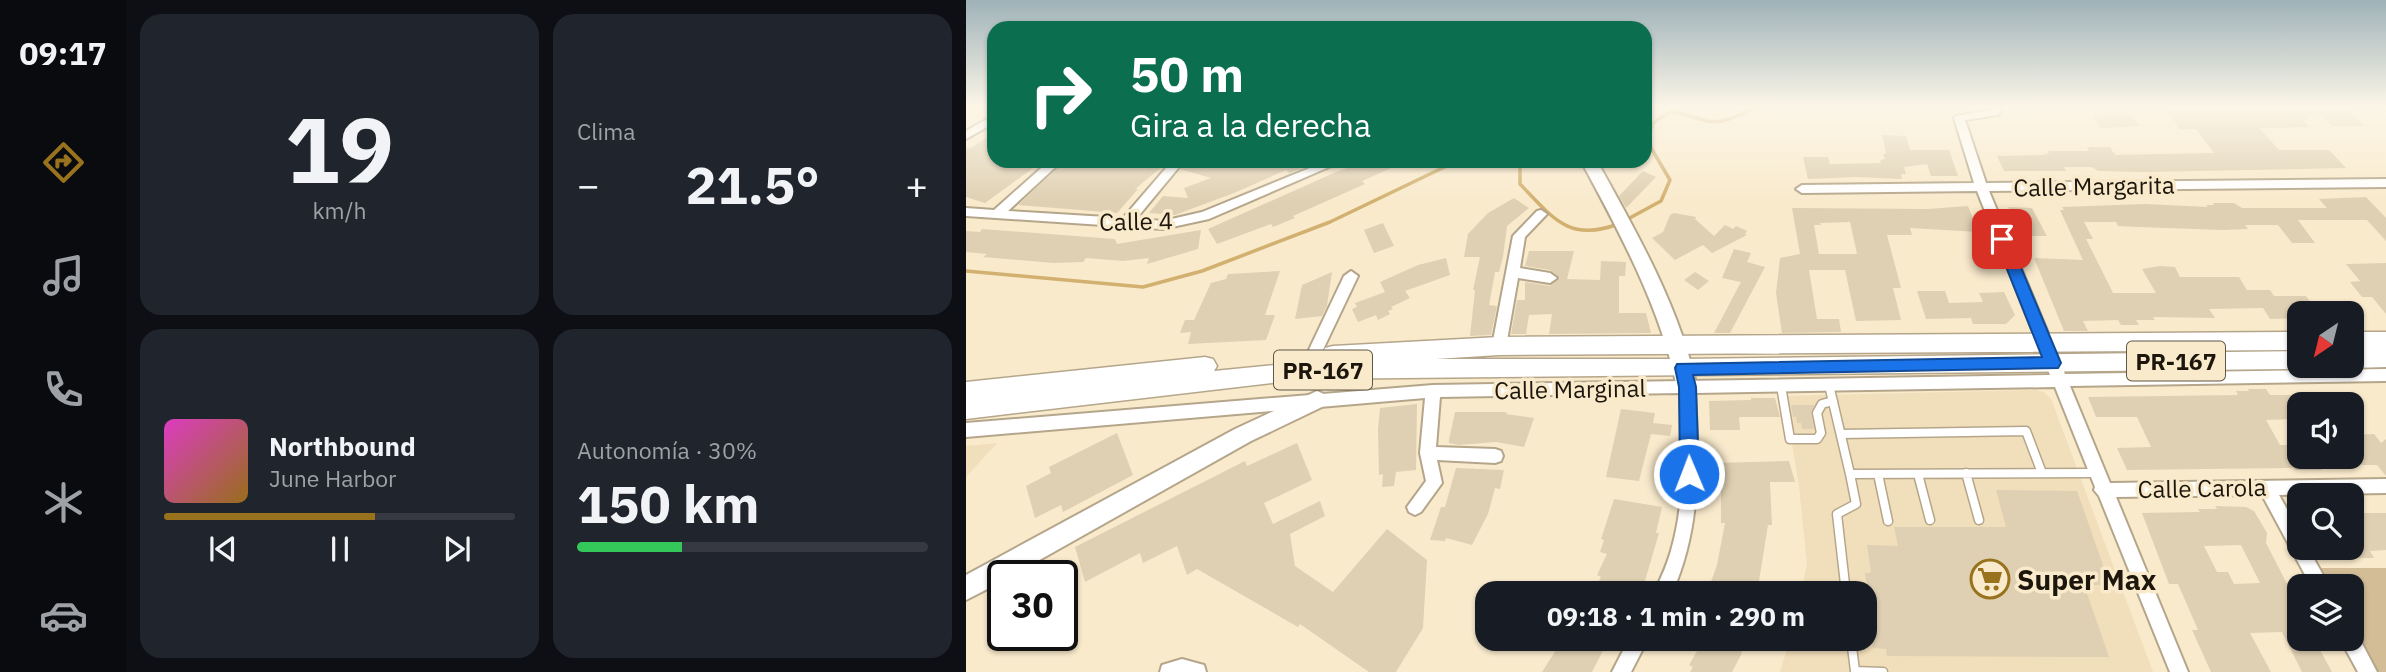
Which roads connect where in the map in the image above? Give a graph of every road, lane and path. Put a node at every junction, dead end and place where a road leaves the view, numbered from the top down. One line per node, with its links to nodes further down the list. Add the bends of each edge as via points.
1 (1966, 139): 7 (street)
2 (1046, 168): 11 (street)
3 (1172, 168): 12 (street)
4 (1320, 168): 12 (street, Calle 4, via 1205,216 1163,225)
5 (1593, 168): 25 (street, via 1632,240)
6 (2386, 184): 7 (street, Calle Margarita)
7 (1981, 187): 8 (street, Calle Margarita); 24 (street)
8 (1802, 189)
9 (966, 212): 11 (street, Calle 4)
10 (1541, 214): 13 (street, via 1518,236)
11 (996, 215): 12 (street, Calle 4)
12 (1125, 224)
13 (1512, 272): 15 (street); 19 (street)
14 (1351, 276): 20 (street)
15 (1550, 278)
16 (2364, 341): 17 (main road)
17 (2386, 341)
18 (2287, 342): 24 (main road, PR-167)
19 (1499, 346): 20 (main road, PR-167); 25 (main road, PR-167)
20 (1313, 356): 30 (main road, PR-167)
21 (2386, 358): 22 (main road)
22 (2364, 359)
23 (2287, 360): 24 (main road, PR-167)
24 (2052, 362): 25 (main road, PR-167); 26 (street, Calle Marginal); 27 (street, Calle Marginal); 40 (street)
25 (1683, 367): 28 (street, Calle Marginal); 29 (street, Calle Marginal); 33 (main road, PR-167, via 1305,370); 52 (street, via 1690,499 1677,569)
26 (2386, 375)
27 (1829, 385): 28 (street, Calle Marginal); 32 (lane)
28 (1781, 386): 32 (lane, via 1790,439 1817,439 1821,433 1817,413 1822,404)
29 (1433, 391): 31 (street, Calle Marginal); 36 (street)
30 (966, 392)
31 (1317, 400): 34 (street, Calle Marginal); 54 (street, via 1243,435)
32 (1833, 401): 35 (lane)
33 (966, 410)
34 (966, 429)
35 (1841, 434): 39 (lane, via 2026,431); 41 (lane)
36 (1428, 453): 37 (street); 47 (street, via 1434,483)
37 (1495, 456)
38 (1966, 473): 39 (lane); 43 (lane); 49 (lane)
39 (2042, 473): 40 (lane)
40 (2096, 473): 46 (street)
41 (1850, 474): 42 (lane); 53 (lane, via 1856,504 1837,514)
42 (1878, 474): 43 (lane); 50 (lane)
43 (1918, 474): 48 (lane)
44 (2386, 486): 45 (street, Calle Carola)
45 (2266, 487): 46 (street, Calle Carola); 51 (street)
46 (2102, 490): 62 (street)
47 (1415, 507)
48 (1930, 520)
49 (1979, 520)
50 (1888, 521)
51 (2313, 574)
52 (1670, 581)
53 (1845, 581)
54 (966, 588)
55 (1632, 651): 60 (street)
56 (1852, 651): 61 (lane, via 1855,671)
57 (2356, 651): 63 (street)
58 (1170, 672): 59 (street, via 1182,668)
59 (1197, 672)
60 (1621, 672)
61 (1883, 672)
62 (2179, 672)
63 (2368, 672)

